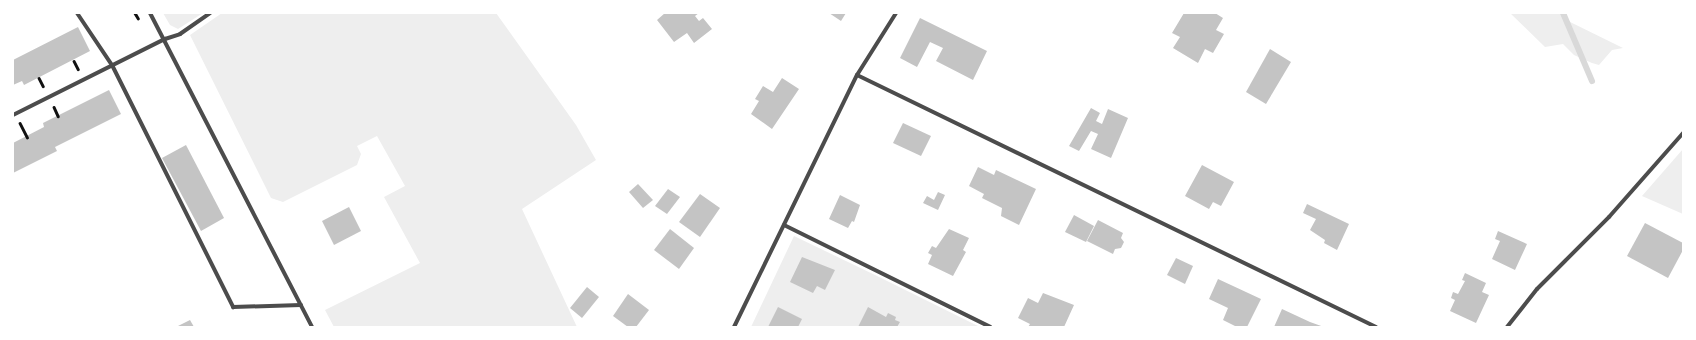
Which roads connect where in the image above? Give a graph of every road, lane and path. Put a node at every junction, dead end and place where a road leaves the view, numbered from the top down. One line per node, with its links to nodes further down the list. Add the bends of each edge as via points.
1 (77, 13): 6 (street)
2 (150, 13): 5 (street)
3 (210, 13): 5 (street, via 180,34)
4 (896, 13): 7 (street)
5 (165, 39): 6 (street); 11 (street)
6 (112, 65): 8 (street); 11 (street, via 233,307)
7 (857, 75): 10 (street); 15 (street)
8 (13, 115)
9 (1683, 133): 16 (street, via 1609,217 1537,289)
10 (784, 225): 13 (street); 14 (street)
11 (301, 305): 12 (street)
12 (312, 327)
13 (734, 327)
14 (990, 327)
15 (1376, 327)
16 (1507, 327)

